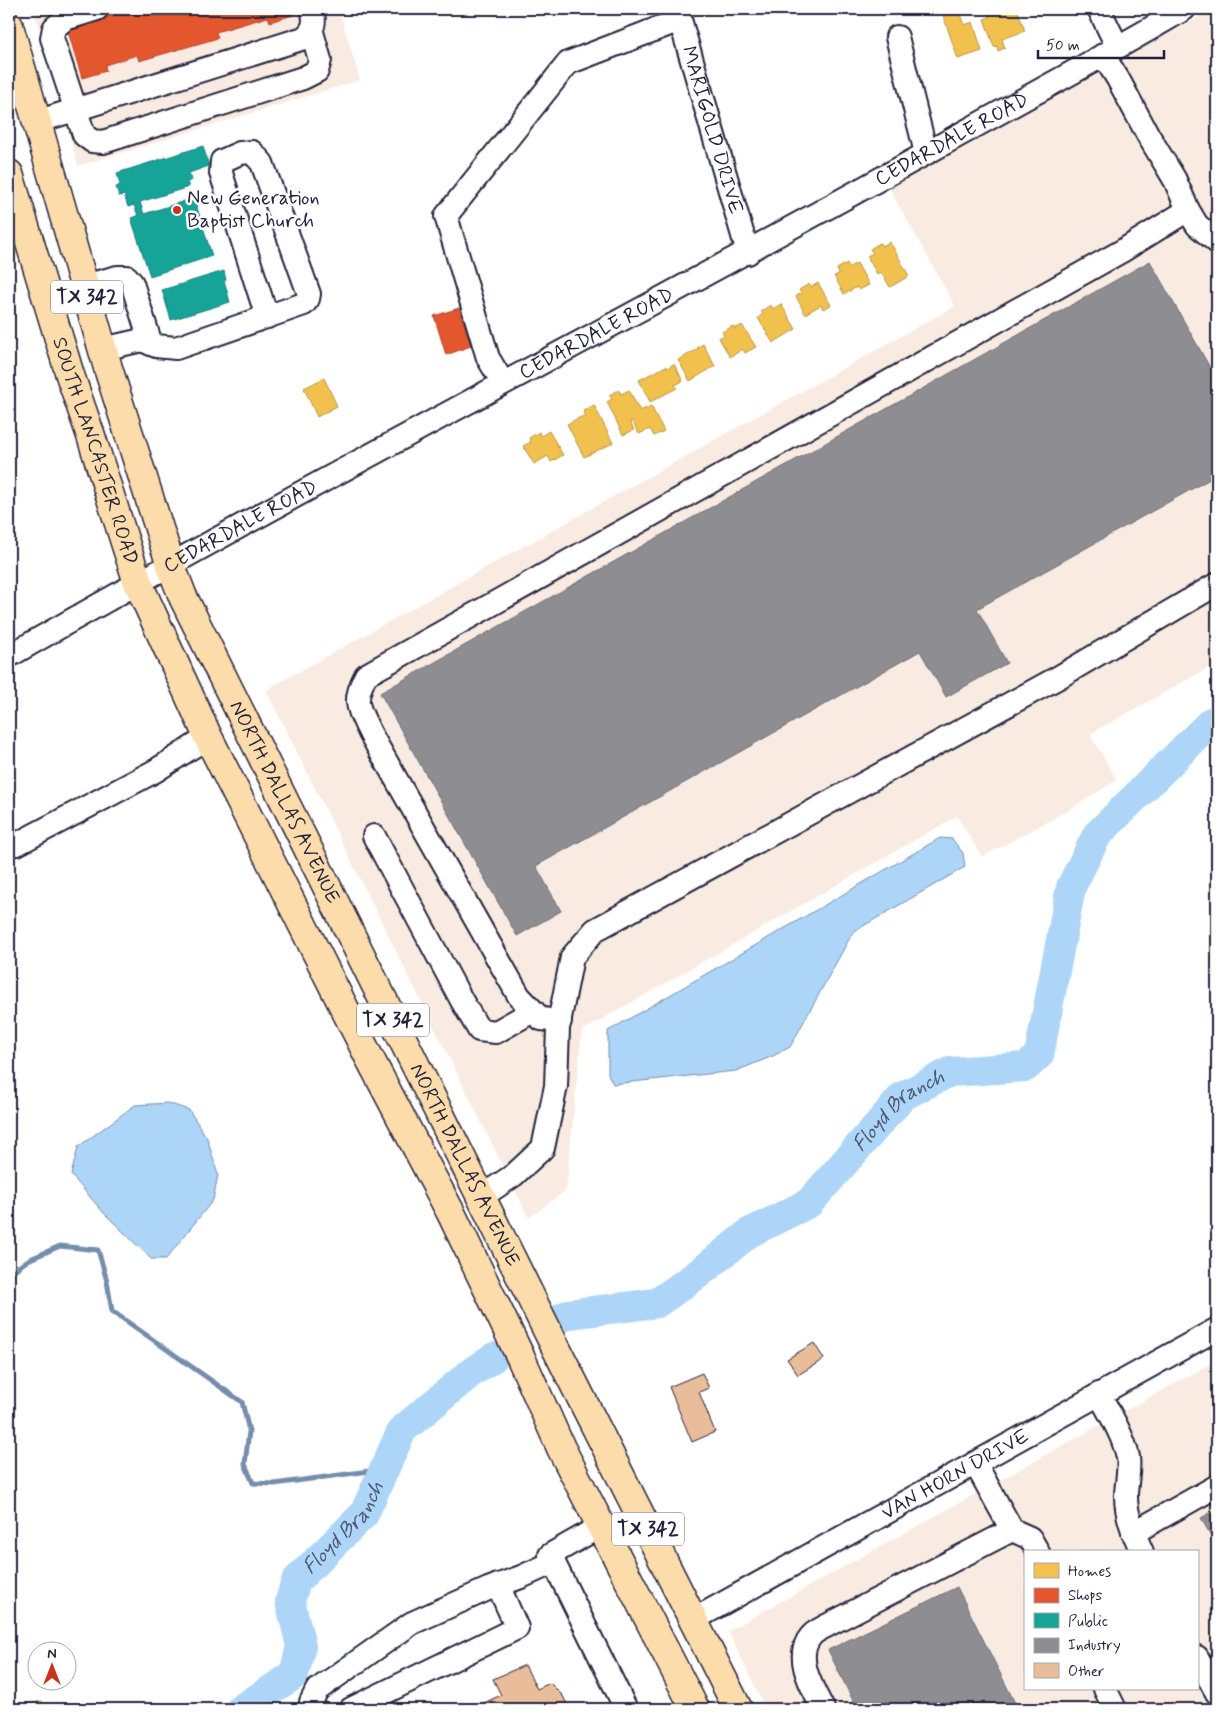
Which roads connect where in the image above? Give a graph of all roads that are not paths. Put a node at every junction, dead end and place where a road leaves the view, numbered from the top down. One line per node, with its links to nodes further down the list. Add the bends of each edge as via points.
1 (98, 9): 5 (street)
2 (312, 9): 8 (street, via 315,19)
3 (1099, 9): 10 (street)
4 (1184, 9): 10 (street, CEDARDALE ROAD)
5 (72, 13): 11 (street, via 54,28 52,38)
6 (678, 15): 17 (street, MARIGOLD DRIVE); 22 (street, via 568,63 446,216 488,358)
7 (9, 26): 12 (main road, SOUTH LANCASTER ROAD / TX 342)
8 (312, 32): 11 (street, via 304,38); 11 (street, via 320,60 317,71 303,78 103,142 92,141 84,135)
9 (897, 37): 13 (street)
10 (1110, 51): 13 (street, CEDARDALE ROAD); 15 (street, via 1118,79 1175,180)
11 (76, 109): 12 (street)
12 (36, 122): 18 (main road, SOUTH LANCASTER ROAD / TX 342)
13 (926, 153): 17 (street, CEDARDALE ROAD)
14 (9, 174): 24 (main road, SOUTH LANCASTER ROAD / TX 342)
15 (1188, 210): 16 (street, via 1197,225); 30 (street, via 1122,251 366,675 359,689 357,706 370,733 519,996)
16 (1217, 242)
17 (748, 252): 22 (street, CEDARDALE ROAD)
18 (84, 286): 20 (street, via 127,277 132,283); 21 (main road, SOUTH LANCASTER ROAD / TX 342)
19 (266, 317): 19 (street, via 304,304 308,294 262,163 252,152 240,153 222,161 221,173); 20 (street, via 176,348)
20 (151, 344): 21 (street, via 142,340)
21 (103, 349): 23 (main road, SOUTH LANCASTER ROAD / TX 342)
22 (502, 383): 23 (street, CEDARDALE ROAD)
23 (171, 566): 24 (street, CEDARDALE ROAD); 32 (main road, NORTH DALLAS AVENUE / TX 342, via 212,656)
24 (138, 583): 26 (street, CEDARDALE ROAD); 27 (main road, NORTH DALLAS AVENUE / TX 342)
25 (1217, 584): 31 (street, via 1059,677 595,930 572,957)
26 (9, 656)
27 (208, 737): 29 (street, via 155,771); 33 (main road, NORTH DALLAS AVENUE / TX 342)
28 (374, 836): 30 (street, via 479,1030 496,1032)
29 (17, 844)
30 (533, 1011): 31 (street, via 541,1019)
31 (560, 1021): 32 (street, via 556,1086 543,1148 514,1175)
32 (481, 1196): 33 (main road); 44 (main road, NORTH DALLAS AVENUE / TX 342)
33 (451, 1212): 38 (main road, NORTH DALLAS AVENUE / TX 342)
34 (1217, 1329): 35 (street, VAN HORN DRIVE)
35 (1099, 1394): 36 (street, VAN HORN DRIVE); 40 (street, via 1124,1441 1129,1460 1128,1515)
36 (975, 1462): 39 (street); 44 (street, VAN HORN DRIVE)
37 (1217, 1486): 40 (street)
38 (601, 1526): 42 (street, via 550,1555); 51 (main road, NORTH DALLAS AVENUE / TX 342)
39 (1012, 1530): 41 (street, via 1030,1538); 53 (street, via 811,1635 803,1652 808,1678)
40 (1138, 1542)
41 (1037, 1550)
42 (554, 1562): 43 (street); 50 (street)
43 (498, 1585): 48 (street, via 412,1623 317,1690 311,1702); 49 (street, via 518,1628)
44 (693, 1620): 52 (main road, NORTH DALLAS AVENUE / TX 342)
45 (1198, 1660): 47 (street)
46 (1106, 1690): 54 (street)
47 (1217, 1694)
48 (314, 1709)
49 (350, 1709)
50 (626, 1709)
51 (695, 1709)
52 (738, 1709)
53 (823, 1709)
54 (1115, 1709)

